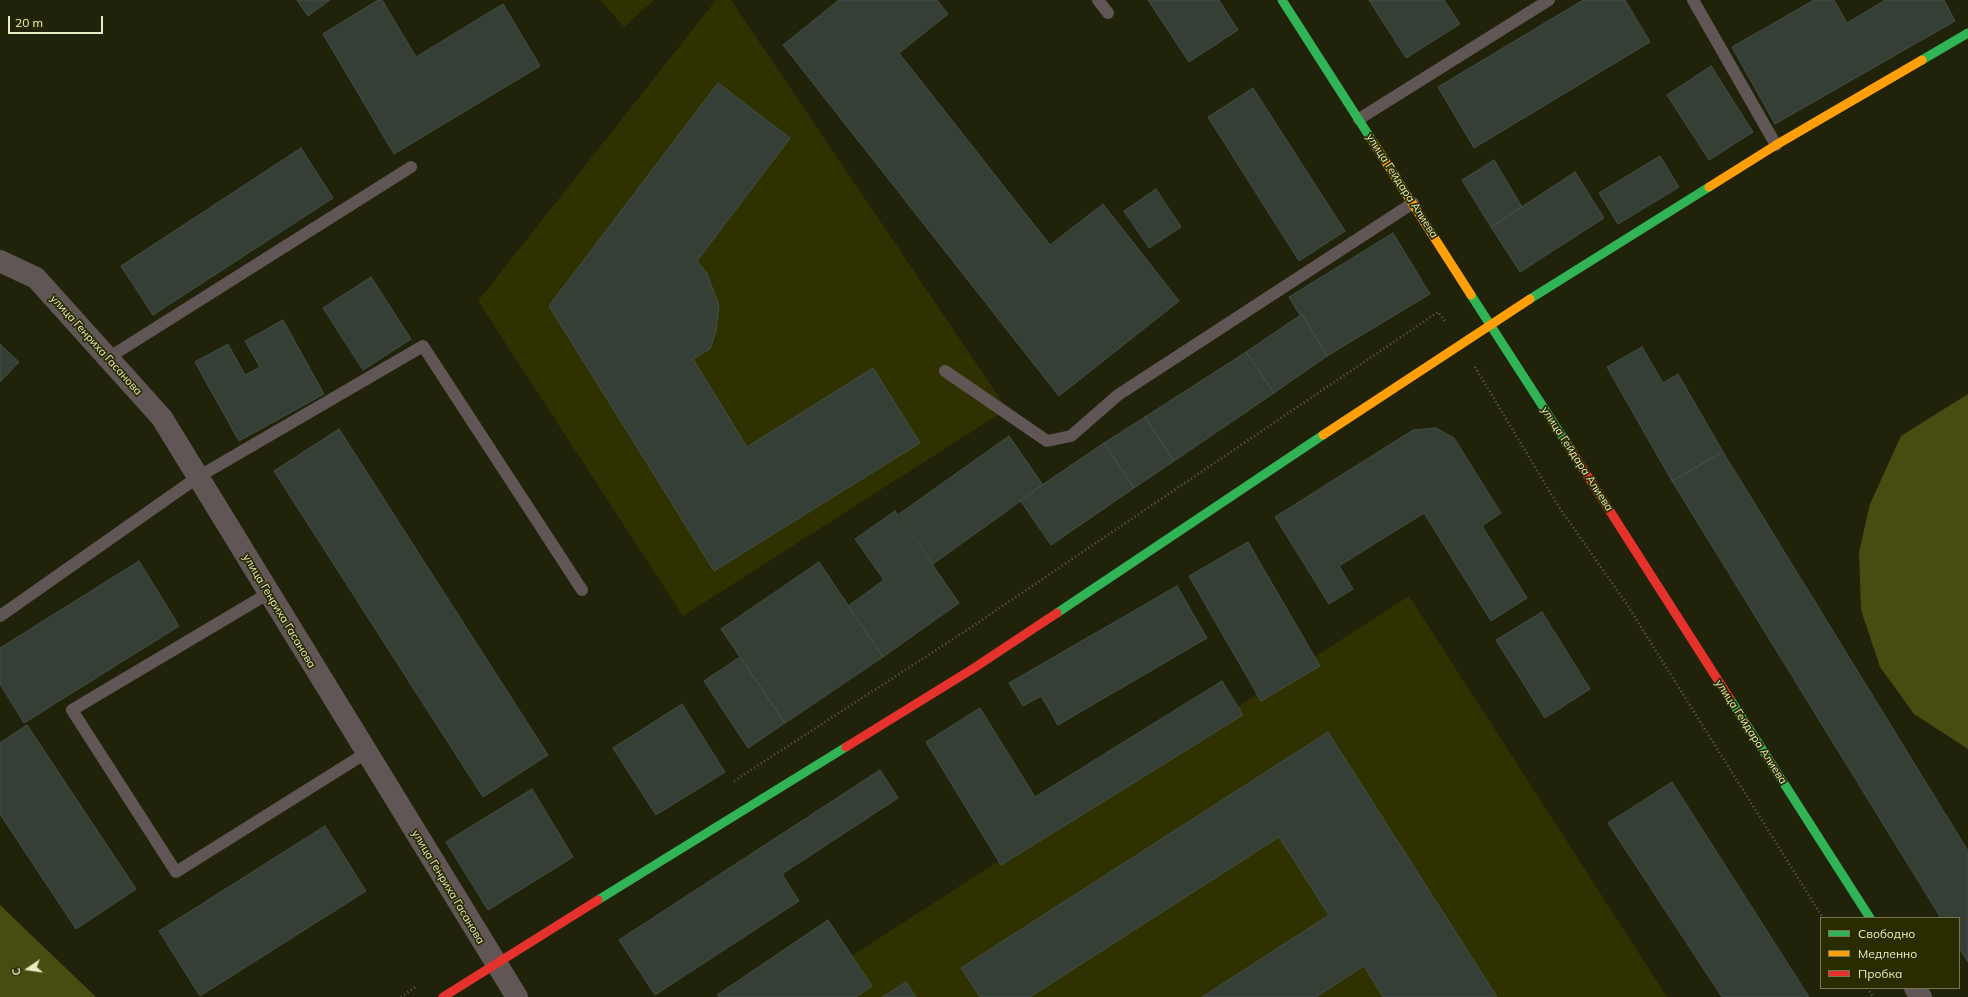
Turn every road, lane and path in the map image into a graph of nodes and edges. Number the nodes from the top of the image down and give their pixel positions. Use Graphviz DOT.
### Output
graph roads {
  1 [pos="1098,0"];
  2 [pos="1282,0"];
  3 [pos="1549,0"];
  4 [pos="1693,0"];
  5 [pos="1108,13"];
  6 [pos="1968,33"];
  7 [pos="1359,119"];
  8 [pos="1776,145"];
  9 [pos="411,167"];
  10 [pos="1413,203"];
  11 [pos="0,261"];
  12 [pos="1491,323"];
  13 [pos="1461,343"];
  14 [pos="108,358"];
  15 [pos="945,370"];
  16 [pos="198,477"];
  17 [pos="582,590"];
  18 [pos="269,593"];
  19 [pos="0,616"];
  20 [pos="366,754"];
  21 [pos="729,784"];
  22 [pos="1822,917"];
  23 [pos="1869,917"];
  24 [pos="494,964"];
  25 [pos="420,985"];
  26 [pos="401,997"];
  27 [pos="443,997"];
  28 [pos="516,997"];
  1 -- 5 [label="lane"];
  2 -- 7 [label="street, улица Гейдара Алиева"];
  3 -- 7 [label="lane"];
  4 -- 8 [label="lane"];
  6 -- 8 [label="street"];
  7 -- 10 [label="street, улица Гейдара Алиева"];
  8 -- 12 [label="street"];
  9 -- 14 [label="lane"];
  10 -- 12 [label="street, улица Гейдара Алиева"];
  10 -- 15 [label="lane"];
  11 -- 14 [label="street, улица Генриха Гасанова"];
  12 -- 13 [label="street"];
  12 -- 23 [label="street, улица Гейдара Алиева"];
  13 -- 21 [label="path"];
  13 -- 22 [label="path"];
  13 -- 24 [label="street"];
  14 -- 16 [label="street, улица Генриха Гасанова"];
  16 -- 17 [label="lane"];
  16 -- 18 [label="street, улица Генриха Гасанова"];
  16 -- 19 [label="lane"];
  18 -- 20 [label="street, улица Генриха Гасанова"];
  18 -- 20 [label="lane"];
  20 -- 24 [label="street, улица Генриха Гасанова"];
  24 -- 27 [label="street"];
  24 -- 28 [label="street, улица Генриха Гасанова"];
  25 -- 26 [label="path"];
}
